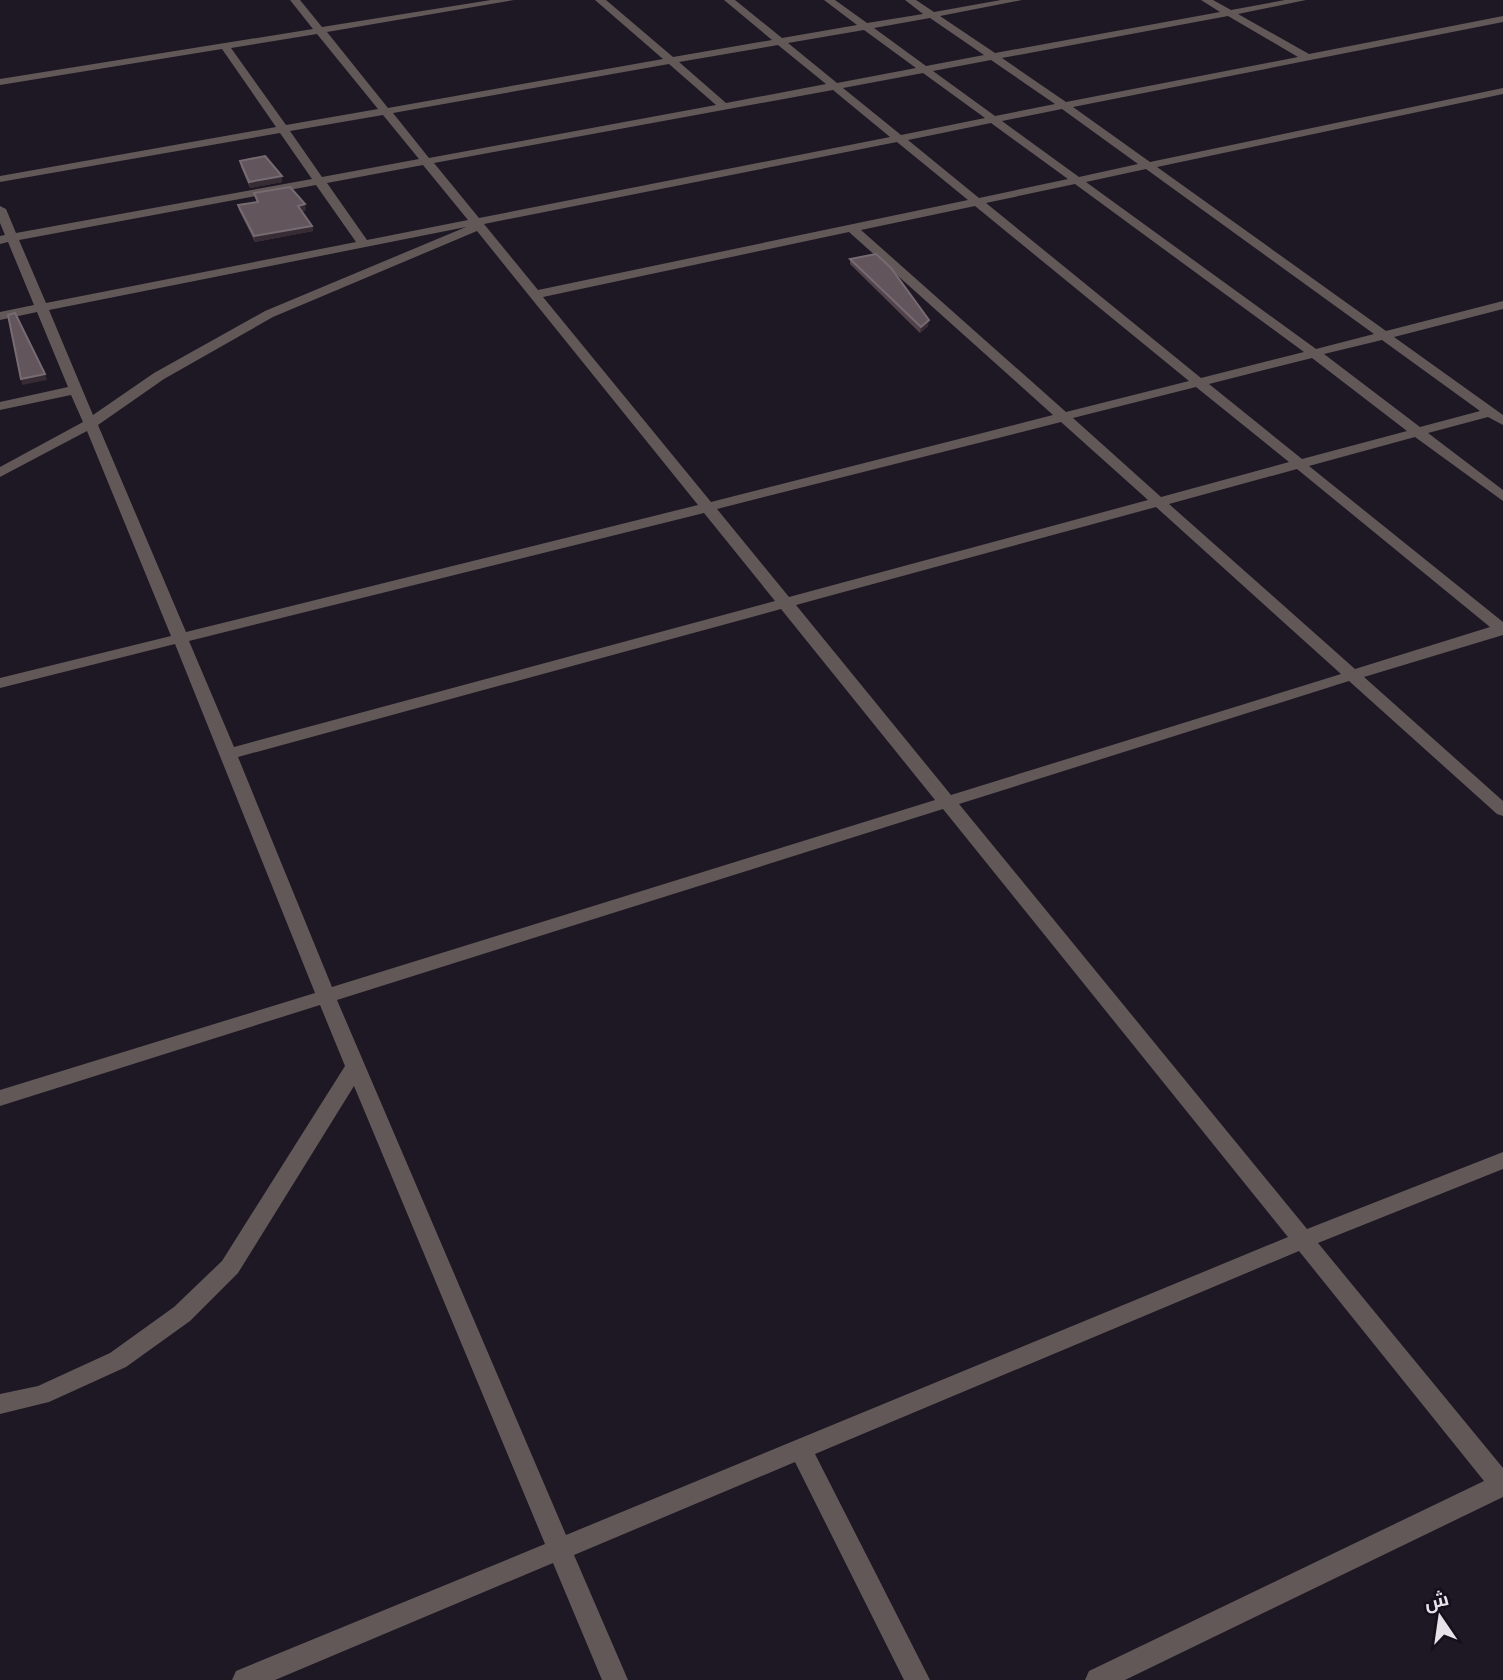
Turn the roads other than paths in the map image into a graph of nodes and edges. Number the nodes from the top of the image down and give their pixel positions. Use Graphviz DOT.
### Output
graph roads {
  1 [pos="295,0"];
  2 [pos="509,0"];
  3 [pos="600,0"];
  4 [pos="729,0"];
  5 [pos="828,0"];
  6 [pos="910,0"];
  7 [pos="1017,0"];
  8 [pos="1206,0"];
  9 [pos="1301,0"];
  10 [pos="1229,13"];
  11 [pos="933,15"];
  12 [pos="1503,19"];
  13 [pos="866,27"];
  14 [pos="320,31"];
  15 [pos="781,42"];
  16 [pos="225,46"];
  17 [pos="1306,57"];
  18 [pos="990,58"];
  19 [pos="670,61"];
  20 [pos="927,69"];
  21 [pos="0,82"];
  22 [pos="836,86"];
  23 [pos="1503,92"];
  24 [pos="1063,105"];
  25 [pos="725,107"];
  26 [pos="385,111"];
  27 [pos="995,118"];
  28 [pos="284,129"];
  29 [pos="899,137"];
  30 [pos="425,162"];
  31 [pos="1148,166"];
  32 [pos="0,179"];
  33 [pos="321,181"];
  34 [pos="1080,181"];
  35 [pos="980,201"];
  36 [pos="0,209"];
  37 [pos="475,224"];
  38 [pos="852,228"];
  39 [pos="6,239"];
  40 [pos="362,242"];
  41 [pos="533,295"];
  42 [pos="1503,304"];
  43 [pos="40,308"];
  44 [pos="0,316"];
  45 [pos="1382,335"];
  46 [pos="1314,353"];
  47 [pos="1202,382"];
  48 [pos="75,390"];
  49 [pos="0,406"];
  50 [pos="1497,416"];
  51 [pos="1060,417"];
  52 [pos="89,424"];
  53 [pos="1417,432"];
  54 [pos="1302,464"];
  55 [pos="0,473"];
  56 [pos="1503,496"];
  57 [pos="1159,503"];
  58 [pos="709,508"];
  59 [pos="786,603"];
  60 [pos="1503,629"];
  61 [pos="180,639"];
  62 [pos="1353,675"];
  63 [pos="0,683"];
  64 [pos="229,754"];
  65 [pos="947,804"];
  66 [pos="1503,810"];
  67 [pos="326,997"];
  68 [pos="355,1068"];
  69 [pos="0,1098"];
  70 [pos="1503,1160"];
  71 [pos="1303,1240"];
  72 [pos="0,1404"];
  73 [pos="800,1448"];
  74 [pos="1502,1484"];
  75 [pos="559,1548"];
  76 [pos="245,1680"];
  77 [pos="615,1680"];
  78 [pos="917,1680"];
  79 [pos="1098,1680"];
  1 -- 14 [label="street"];
  2 -- 14 [label="street"];
  3 -- 19 [label="street"];
  4 -- 15 [label="street"];
  5 -- 13 [label="street"];
  6 -- 11 [label="street"];
  7 -- 11 [label="street"];
  8 -- 10 [label="street"];
  9 -- 10 [label="street"];
  10 -- 17 [label="street"];
  10 -- 18 [label="street"];
  11 -- 13 [label="street"];
  11 -- 18 [label="street"];
  12 -- 17 [label="street"];
  13 -- 15 [label="street"];
  13 -- 20 [label="street"];
  14 -- 16 [label="street"];
  14 -- 26 [label="street"];
  15 -- 19 [label="street"];
  15 -- 22 [label="street"];
  16 -- 21 [label="street"];
  16 -- 28 [label="street"];
  17 -- 24 [label="street"];
  18 -- 20 [label="street"];
  18 -- 24 [label="street"];
  19 -- 25 [label="street"];
  19 -- 26 [label="street"];
  20 -- 22 [label="street"];
  20 -- 27 [label="street"];
  22 -- 25 [label="street"];
  22 -- 29 [label="street"];
  23 -- 31 [label="street"];
  24 -- 27 [label="street"];
  24 -- 31 [label="street"];
  25 -- 30 [label="street"];
  26 -- 28 [label="street"];
  26 -- 30 [label="street"];
  27 -- 29 [label="street"];
  27 -- 34 [label="street"];
  28 -- 32 [label="street"];
  28 -- 33 [label="street"];
  29 -- 35 [label="street"];
  29 -- 37 [label="street"];
  30 -- 33 [label="street"];
  30 -- 37 [label="street"];
  31 -- 34 [label="street"];
  31 -- 45 [label="street"];
  33 -- 39 [label="street"];
  33 -- 40 [label="street"];
  34 -- 35 [label="street"];
  34 -- 46 [label="street"];
  35 -- 38 [label="street"];
  35 -- 47 [label="street"];
  36 -- 39 [label="street"];
  37 -- 40 [label="street"];
  37 -- 41 [label="street"];
  37 -- 52 [label="street"];
  38 -- 41 [label="street"];
  38 -- 51 [label="street"];
  39 -- 43 [label="street"];
  40 -- 43 [label="street"];
  41 -- 58 [label="street"];
  42 -- 45 [label="street"];
  43 -- 44 [label="street"];
  43 -- 48 [label="street"];
  45 -- 46 [label="street"];
  45 -- 50 [label="street"];
  46 -- 47 [label="street"];
  46 -- 53 [label="street"];
  47 -- 51 [label="street"];
  47 -- 54 [label="street"];
  48 -- 49 [label="street"];
  48 -- 52 [label="street"];
  50 -- 53 [label="street"];
  51 -- 57 [label="street"];
  51 -- 58 [label="street"];
  52 -- 55 [label="street"];
  52 -- 61 [label="street"];
  53 -- 54 [label="street"];
  53 -- 56 [label="street"];
  54 -- 57 [label="street"];
  54 -- 60 [label="street"];
  57 -- 59 [label="street"];
  57 -- 62 [label="street"];
  58 -- 59 [label="street"];
  58 -- 61 [label="street"];
  59 -- 64 [label="street"];
  59 -- 65 [label="street"];
  60 -- 62 [label="street"];
  61 -- 63 [label="street"];
  61 -- 64 [label="street"];
  62 -- 65 [label="street"];
  62 -- 66 [label="street"];
  64 -- 67 [label="street"];
  65 -- 67 [label="street"];
  65 -- 71 [label="street"];
  67 -- 68 [label="street"];
  67 -- 69 [label="street"];
  68 -- 72 [label="street"];
  68 -- 75 [label="street"];
  70 -- 71 [label="street"];
  71 -- 73 [label="street"];
  71 -- 74 [label="street"];
  73 -- 75 [label="street"];
  73 -- 78 [label="street"];
  74 -- 79 [label="street"];
  75 -- 76 [label="street"];
  75 -- 77 [label="street"];
}
